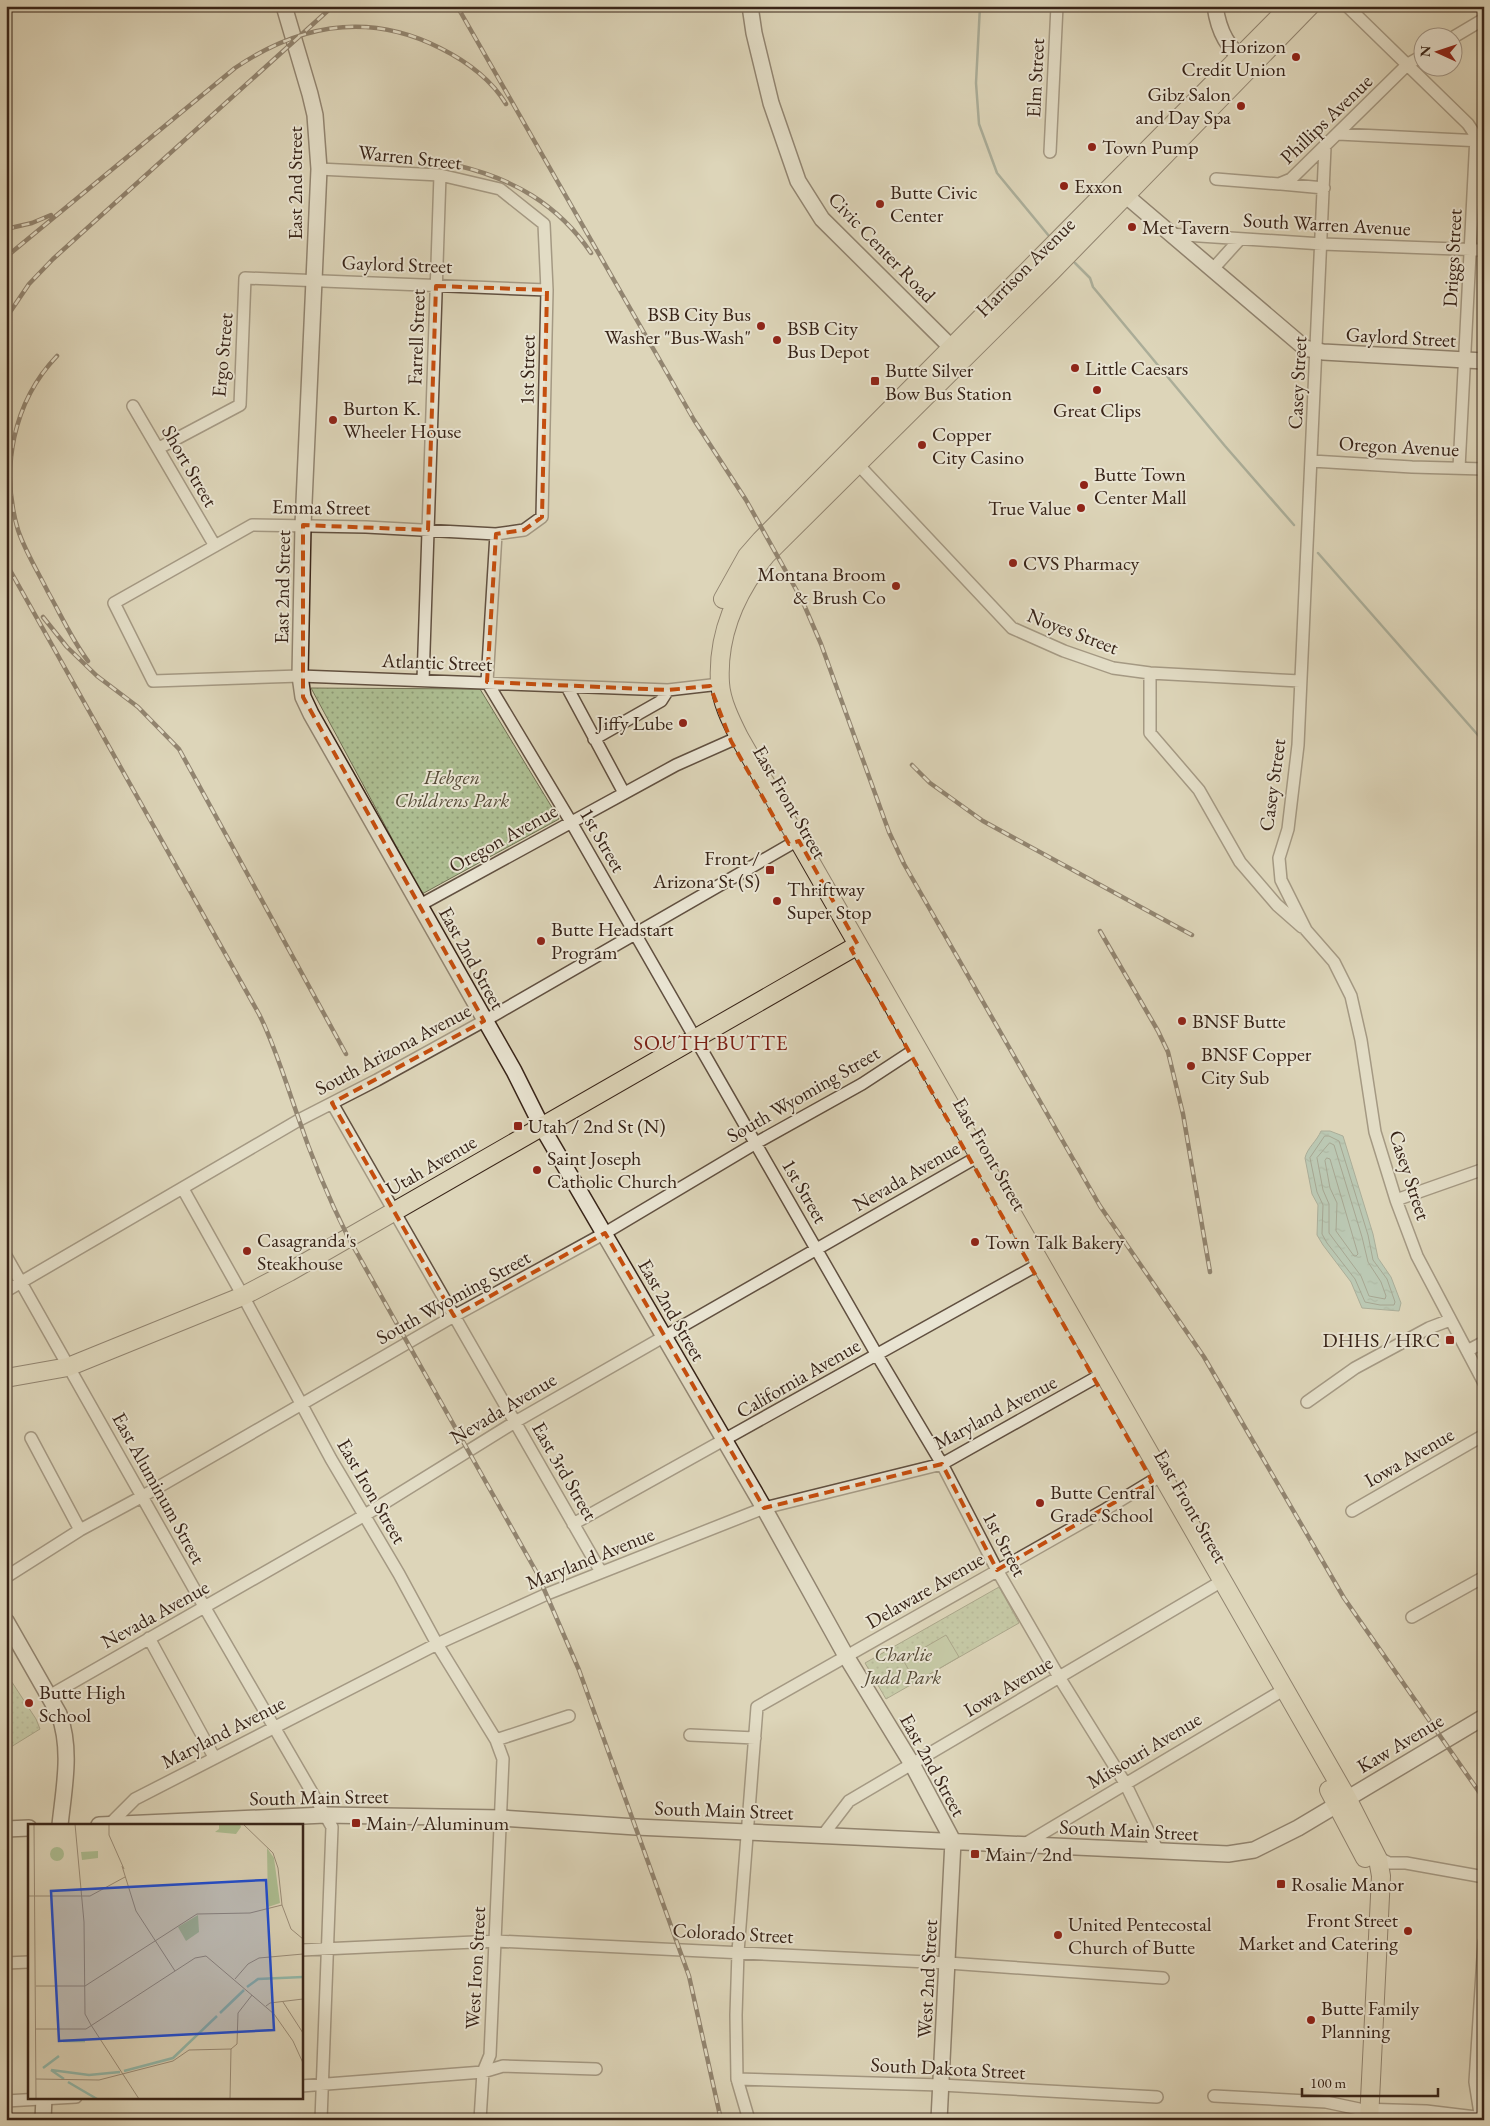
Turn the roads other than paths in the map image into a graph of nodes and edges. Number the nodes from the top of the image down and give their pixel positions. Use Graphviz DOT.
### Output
graph roads {
  1 [pos="284,6"];
  2 [pos="750,6"];
  3 [pos="1057,6"];
  4 [pos="1215,6"];
  5 [pos="1290,6"];
  6 [pos="1310,6"];
  7 [pos="1347,6"];
  8 [pos="1484,19"];
  9 [pos="1471,27"];
  10 [pos="1484,28"];
  11 [pos="1462,32"];
  12 [pos="1244,62"];
  13 [pos="1412,62"];
  14 [pos="1408,64"];
  15 [pos="1338,134"];
  16 [pos="1480,140"];
  17 [pos="1325,147"];
  18 [pos="1050,152"];
  19 [pos="319,169"];
  20 [pos="440,175"];
  21 [pos="1216,180"];
  22 [pos="1280,184"];
  23 [pos="1324,188"];
  24 [pos="1120,190"];
  25 [pos="544,224"];
  26 [pos="1169,234"];
  27 [pos="1240,239"];
  28 [pos="1322,244"];
  29 [pos="1471,249"];
  30 [pos="1484,250"];
  31 [pos="1212,270"];
  32 [pos="245,278"];
  33 [pos="314,281"];
  34 [pos="436,286"];
  35 [pos="547,290"];
  36 [pos="1317,352"];
  37 [pos="958,353"];
  38 [pos="1465,360"];
  39 [pos="1484,361"];
  40 [pos="133,406"];
  41 [pos="159,448"];
  42 [pos="853,459"];
  43 [pos="1312,460"];
  44 [pos="1458,468"];
  45 [pos="1484,470"];
  46 [pos="808,491"];
  47 [pos="542,518"];
  48 [pos="303,525"];
  49 [pos="428,530"];
  50 [pos="496,534"];
  51 [pos="779,542"];
  52 [pos="214,546"];
  53 [pos="764,547"];
  54 [pos="1150,673"];
  55 [pos="300,676"];
  56 [pos="423,680"];
  57 [pos="153,681"];
  58 [pos="1300,681"];
  59 [pos="487,682"];
  60 [pos="715,685"];
  61 [pos="567,686"];
  62 [pos="668,690"];
  63 [pos="594,738"];
  64 [pos="735,739"];
  65 [pos="624,793"];
  66 [pos="571,822"];
  67 [pos="794,842"];
  68 [pos="420,905"];
  69 [pos="1306,930"];
  70 [pos="636,934"];
  71 [pos="854,947"];
  72 [pos="484,1021"];
  73 [pos="695,1038"];
  74 [pos="913,1050"];
  75 [pos="332,1103"];
  76 [pos="542,1127"];
  77 [pos="756,1143"];
  78 [pos="974,1159"];
  79 [pos="1484,1169"];
  80 [pos="183,1189"];
  81 [pos="1396,1200"];
  82 [pos="393,1212"];
  83 [pos="605,1233"];
  84 [pos="816,1249"];
  85 [pos="6,1256"];
  86 [pos="1037,1266"];
  87 [pos="22,1282"];
  88 [pos="6,1291"];
  89 [pos="243,1296"];
  90 [pos="454,1316"];
  91 [pos="1450,1320"];
  92 [pos="664,1337"];
  93 [pos="1484,1342"];
  94 [pos="1467,1351"];
  95 [pos="877,1355"];
  96 [pos="68,1367"];
  97 [pos="1099,1376"];
  98 [pos="6,1378"];
  99 [pos="1484,1382"];
  100 [pos="1306,1402"];
  101 [pos="301,1405"];
  102 [pos="515,1422"];
  103 [pos="1484,1435"];
  104 [pos="31,1438"];
  105 [pos="724,1442"];
  106 [pos="942,1464"];
  107 [pos="1157,1478"];
  108 [pos="143,1496"];
  109 [pos="764,1508"];
  110 [pos="1352,1511"];
  111 [pos="365,1515"];
  112 [pos="573,1524"];
  113 [pos="80,1530"];
  114 [pos="997,1570"];
  115 [pos="601,1572"];
  116 [pos="6,1577"];
  117 [pos="1484,1577"];
  118 [pos="1218,1584"];
  119 [pos="205,1608"];
  120 [pos="1412,1617"];
  121 [pos="6,1621"];
  122 [pos="149,1638"];
  123 [pos="437,1644"];
  124 [pos="846,1656"];
  125 [pos="1059,1677"];
  126 [pos="1280,1692"];
  127 [pos="49,1696"];
  128 [pos="569,1716"];
  129 [pos="1484,1717"];
  130 [pos="274,1728"];
  131 [pos="690,1735"];
  132 [pos="755,1738"];
  133 [pos="496,1740"];
  134 [pos="214,1757"];
  135 [pos="912,1764"];
  136 [pos="1125,1783"];
  137 [pos="1342,1801"];
  138 [pos="325,1815"];
  139 [pos="502,1818"];
  140 [pos="60,1824"];
  141 [pos="110,1824"];
  142 [pos="28,1828"];
  143 [pos="6,1829"];
  144 [pos="748,1831"];
  145 [pos="824,1835"];
  146 [pos="953,1841"];
  147 [pos="1022,1844"];
  148 [pos="1158,1851"];
  149 [pos="1371,1859"];
  150 [pos="1484,1877"];
  151 [pos="496,1941"];
  152 [pos="1484,1942"];
  153 [pos="327,1949"];
  154 [pos="302,1950"];
  155 [pos="738,1952"];
  156 [pos="28,1962"];
  157 [pos="948,1963"];
  158 [pos="6,1964"];
  159 [pos="1164,1978"];
  160 [pos="596,2069"];
  161 [pos="483,2072"];
  162 [pos="737,2079"];
  163 [pos="322,2084"];
  164 [pos="941,2085"];
  165 [pos="302,2086"];
  166 [pos="1214,2096"];
  167 [pos="1157,2097"];
  168 [pos="44,2098"];
  169 [pos="6,2101"];
  170 [pos="1364,2114"];
  171 [pos="1482,2118"];
  172 [pos="43,2120"];
  173 [pos="321,2120"];
  174 [pos="480,2120"];
  175 [pos="749,2120"];
  176 [pos="939,2120"];
  1 -- 19 [label="street, East 2nd Street"];
  2 -- 37 [label="street, Civic Center Road"];
  3 -- 18 [label="street, Elm Street"];
  4 -- 12 [label="street"];
  5 -- 12 [label="main road, Harrison Avenue"];
  6 -- 12 [label="main road, Harrison Avenue"];
  7 -- 14 [label="street"];
  8 -- 9 [label="street"];
  9 -- 10 [label="street"];
  9 -- 11 [label="street"];
  12 -- 24 [label="main road, Harrison Avenue"];
  13 -- 14 [label="street, Phillips Avenue"];
  14 -- 15 [label="street, Phillips Avenue"];
  14 -- 16 [label="street"];
  15 -- 16 [label="street"];
  15 -- 17 [label="street, Phillips Avenue"];
  16 -- 29 [label="street, Driggs Street"];
  17 -- 22 [label="street, Phillips Avenue"];
  17 -- 23 [label="street, Casey Street"];
  19 -- 20 [label="street, Warren Street"];
  19 -- 33 [label="street, East 2nd Street"];
  20 -- 25 [label="street, Warren Street"];
  20 -- 34 [label="street, Farrell Street"];
  21 -- 22 [label="street, Phillips Avenue"];
  22 -- 23 [label="street"];
  23 -- 28 [label="street, Casey Street"];
  24 -- 26 [label="street"];
  24 -- 37 [label="main road, Harrison Avenue"];
  25 -- 35 [label="street, 1st Street"];
  26 -- 27 [label="street, South Warren Avenue"];
  26 -- 31 [label="street"];
  27 -- 28 [label="street, South Warren Avenue"];
  27 -- 31 [label="street"];
  28 -- 29 [label="street, South Warren Avenue"];
  28 -- 36 [label="street, Casey Street"];
  29 -- 30 [label="street, South Warren Avenue"];
  29 -- 38 [label="street, Driggs Street"];
  31 -- 36 [label="street"];
  32 -- 33 [label="street, Gaylord Street"];
  32 -- 41 [label="street, Ergo Street"];
  33 -- 34 [label="street, Gaylord Street"];
  33 -- 48 [label="street, East 2nd Street"];
  34 -- 35 [label="street, Gaylord Street"];
  34 -- 49 [label="street, Farrell Street"];
  35 -- 47 [label="street, 1st Street"];
  36 -- 38 [label="street, Gaylord Street"];
  36 -- 43 [label="street, Casey Street"];
  37 -- 42 [label="main road, Harrison Avenue"];
  38 -- 39 [label="street, Gaylord Street"];
  38 -- 44 [label="street, Driggs Street"];
  40 -- 41 [label="street, Short Street"];
  41 -- 52 [label="street, Short Street"];
  42 -- 46 [label="main road, Harrison Avenue"];
  42 -- 51 [label="main road, Harrison Avenue"];
  42 -- 54 [label="street, Noyes Street"];
  43 -- 44 [label="street, Oregon Avenue"];
  43 -- 58 [label="street, Casey Street"];
  44 -- 45 [label="street, Oregon Avenue"];
  46 -- 51 [label="main road"];
  46 -- 53 [label="main road, Harrison Avenue"];
  47 -- 50 [label="street, Emma Street"];
  48 -- 49 [label="street, Emma Street"];
  48 -- 52 [label="street, Emma Street"];
  48 -- 55 [label="street, East 2nd Street"];
  49 -- 50 [label="street, Emma Street"];
  49 -- 56 [label="street, Farrell Street"];
  50 -- 59 [label="street"];
  51 -- 53 [label="main road, Harrison Avenue"];
  52 -- 57 [label="street, Emma Street"];
  53 -- 60 [label="main road, East Front Street"];
  54 -- 58 [label="street, Noyes Street"];
  54 -- 69 [label="street"];
  55 -- 56 [label="street, Atlantic Street"];
  55 -- 57 [label="street, Atlantic Street"];
  55 -- 68 [label="street, East 2nd Street"];
  56 -- 59 [label="street, Atlantic Street"];
  58 -- 69 [label="street, Casey Street"];
  59 -- 61 [label="street, Atlantic Street"];
  59 -- 66 [label="street, 1st Street"];
  60 -- 62 [label="street, Atlantic Street"];
  60 -- 64 [label="main road, East Front Street"];
  61 -- 62 [label="street, Atlantic Street"];
  61 -- 63 [label="street"];
  62 -- 63 [label="street"];
  63 -- 65 [label="street"];
  64 -- 65 [label="street, Oregon Avenue"];
  64 -- 67 [label="main road, East Front Street"];
  65 -- 66 [label="street, Oregon Avenue"];
  66 -- 68 [label="street, Oregon Avenue"];
  66 -- 70 [label="street, 1st Street"];
  67 -- 70 [label="street, South Arizona Avenue"];
  67 -- 71 [label="main road, East Front Street"];
  68 -- 72 [label="street, East 2nd Street"];
  69 -- 81 [label="street, Casey Street"];
  70 -- 72 [label="street, South Arizona Avenue"];
  70 -- 73 [label="street, 1st Street"];
  71 -- 73 [label="main road, Utah Avenue"];
  71 -- 74 [label="main road, East Front Street"];
  72 -- 75 [label="street, South Arizona Avenue"];
  72 -- 76 [label="street, East 2nd Street"];
  73 -- 76 [label="main road, Utah Avenue"];
  73 -- 77 [label="street, 1st Street"];
  74 -- 77 [label="street, South Wyoming Street"];
  74 -- 78 [label="main road, East Front Street"];
  75 -- 80 [label="street, South Arizona Avenue"];
  75 -- 82 [label="street, East 3rd Street"];
  76 -- 82 [label="main road, Utah Avenue"];
  76 -- 83 [label="street, East 2nd Street"];
  77 -- 83 [label="street, South Wyoming Street"];
  77 -- 84 [label="street, 1st Street"];
  78 -- 84 [label="street, Nevada Avenue"];
  78 -- 86 [label="main road, East Front Street"];
  79 -- 81 [label="street"];
  80 -- 87 [label="street, South Arizona Avenue"];
  80 -- 89 [label="street, East Iron Street"];
  81 -- 91 [label="street, Casey Street"];
  82 -- 89 [label="main road, Utah Avenue"];
  82 -- 90 [label="street, East 3rd Street"];
  83 -- 90 [label="street, South Wyoming Street"];
  83 -- 92 [label="street, East 2nd Street"];
  84 -- 92 [label="street, Nevada Avenue"];
  84 -- 95 [label="street, 1st Street"];
  85 -- 87 [label="street, East Aluminum Street"];
  86 -- 95 [label="street, California Avenue"];
  86 -- 97 [label="main road, East Front Street"];
  87 -- 88 [label="street, South Arizona Avenue"];
  87 -- 96 [label="street, East Aluminum Street"];
  89 -- 96 [label="main road, Utah Avenue"];
  89 -- 101 [label="street, East Iron Street"];
  90 -- 101 [label="street, South Wyoming Street"];
  90 -- 102 [label="street, East 3rd Street"];
  91 -- 94 [label="street, Casey Street"];
  91 -- 100 [label="street"];
  92 -- 102 [label="street, Nevada Avenue"];
  92 -- 105 [label="street, East 2nd Street"];
  93 -- 94 [label="street"];
  94 -- 99 [label="street, Casey Street"];
  95 -- 105 [label="street, California Avenue"];
  95 -- 106 [label="street, 1st Street"];
  96 -- 98 [label="main road, Utah Avenue"];
  96 -- 108 [label="street, East Aluminum Street"];
  97 -- 106 [label="street, Maryland Avenue"];
  97 -- 107 [label="main road, East Front Street"];
  101 -- 108 [label="street, South Wyoming Street"];
  101 -- 111 [label="street, East Iron Street"];
  102 -- 111 [label="street, Nevada Avenue"];
  102 -- 112 [label="street, East 3rd Street"];
  103 -- 110 [label="street, Iowa Avenue"];
  104 -- 113 [label="street"];
  105 -- 109 [label="street, East 2nd Street"];
  105 -- 112 [label="street, California Avenue"];
  106 -- 109 [label="street, Maryland Avenue"];
  106 -- 114 [label="street, 1st Street"];
  107 -- 114 [label="street, Delaware Avenue"];
  107 -- 118 [label="main road, East Front Street"];
  108 -- 113 [label="street, South Wyoming Street"];
  108 -- 119 [label="street, East Aluminum Street"];
  109 -- 115 [label="street, Maryland Avenue"];
  109 -- 124 [label="street, East 2nd Street"];
  111 -- 119 [label="street, Nevada Avenue"];
  111 -- 123 [label="street, East Iron Street"];
  112 -- 115 [label="street, East 3rd Street"];
  113 -- 116 [label="street, South Wyoming Street"];
  114 -- 124 [label="street, Delaware Avenue"];
  114 -- 125 [label="street, 1st Street"];
  115 -- 123 [label="street, Maryland Avenue"];
  117 -- 120 [label="street"];
  118 -- 125 [label="street, Iowa Avenue"];
  118 -- 126 [label="main road, East Front Street"];
  119 -- 122 [label="street, Nevada Avenue"];
  119 -- 130 [label="street, East Aluminum Street"];
  121 -- 127 [label="street"];
  122 -- 127 [label="street, Nevada Avenue"];
  122 -- 134 [label="street"];
  123 -- 130 [label="street, Maryland Avenue"];
  123 -- 133 [label="street, East Iron Street"];
  124 -- 132 [label="street, Delaware Avenue"];
  124 -- 135 [label="street, East 2nd Street"];
  125 -- 135 [label="street, Iowa Avenue"];
  125 -- 136 [label="street, 1st Street"];
  126 -- 136 [label="street, Missouri Avenue"];
  126 -- 137 [label="main road, East Front Street"];
  127 -- 140 [label="street"];
  128 -- 133 [label="street"];
  129 -- 137 [label="street, Kaw Avenue"];
  130 -- 134 [label="street, Maryland Avenue"];
  130 -- 138 [label="street, East Aluminum Street"];
  131 -- 132 [label="street"];
  132 -- 144 [label="street"];
  133 -- 139 [label="street, East Iron Street"];
  134 -- 141 [label="street, Maryland Avenue"];
  135 -- 145 [label="street, Iowa Avenue"];
  135 -- 146 [label="street, East 2nd Street"];
  136 -- 147 [label="street, Missouri Avenue"];
  136 -- 148 [label="street, 1st Street"];
  137 -- 148 [label="street, South Main Street"];
  137 -- 149 [label="main road, East Front Street"];
  138 -- 139 [label="street, South Main Street"];
  138 -- 141 [label="street, South Main Street"];
  138 -- 153 [label="street, East Aluminum Street"];
  139 -- 144 [label="street, South Main Street"];
  139 -- 151 [label="street, West Iron Street"];
  142 -- 143 [label="street"];
  144 -- 145 [label="street, South Main Street"];
  144 -- 155 [label="street"];
  145 -- 146 [label="street, South Main Street"];
  146 -- 147 [label="street, South Main Street"];
  146 -- 157 [label="street, West 2nd Street"];
  147 -- 148 [label="street, South Main Street"];
  149 -- 150 [label="street"];
  149 -- 170 [label="main road"];
  151 -- 153 [label="street, Colorado Street"];
  151 -- 155 [label="street, Colorado Street"];
  151 -- 161 [label="street, West Iron Street"];
  152 -- 171 [label="street"];
  153 -- 154 [label="street, Colorado Street"];
  153 -- 163 [label="street, East Aluminum Street"];
  155 -- 157 [label="street, Colorado Street"];
  155 -- 162 [label="street"];
  156 -- 158 [label="street"];
  157 -- 159 [label="street, Colorado Street"];
  157 -- 164 [label="street, West 2nd Street"];
  160 -- 161 [label="street"];
  161 -- 163 [label="street"];
  161 -- 174 [label="street, West Iron Street"];
  162 -- 164 [label="street, South Dakota Street"];
  162 -- 175 [label="street"];
  163 -- 165 [label="street"];
  163 -- 173 [label="street, East Aluminum Street"];
  164 -- 167 [label="street, South Dakota Street"];
  164 -- 176 [label="street, West 2nd Street"];
  166 -- 170 [label="street"];
  168 -- 169 [label="street"];
  168 -- 172 [label="street"];
  170 -- 171 [label="street"];
}
